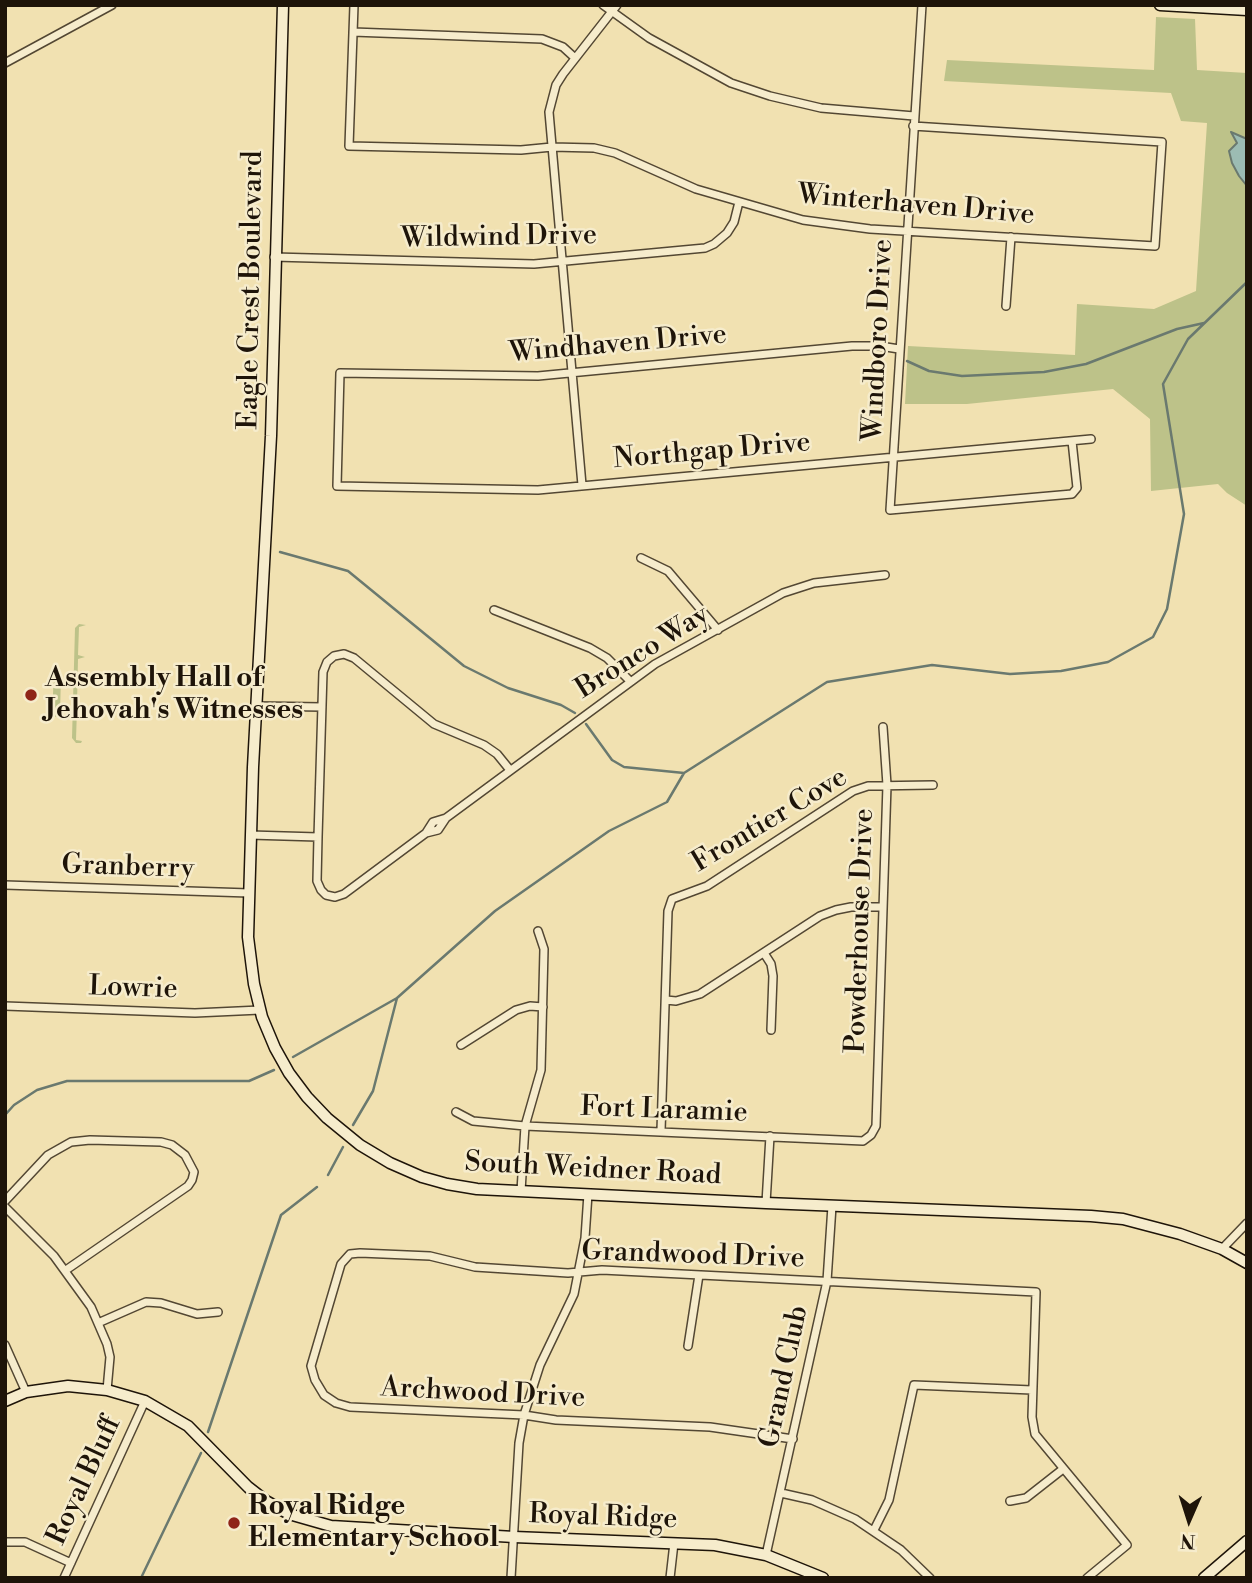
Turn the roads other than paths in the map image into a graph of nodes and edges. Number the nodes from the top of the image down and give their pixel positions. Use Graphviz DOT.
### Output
graph roads {
  1 [pos="112,5"];
  2 [pos="283,5"];
  3 [pos="354,5"];
  4 [pos="604,5"];
  5 [pos="617,5"];
  6 [pos="922,5"];
  7 [pos="1160,5"];
  8 [pos="1177,6"];
  9 [pos="1247,10"];
  10 [pos="611,12"];
  11 [pos="353,32"];
  12 [pos="575,58"];
  13 [pos="5,63"];
  14 [pos="914,116"];
  15 [pos="914,126"];
  16 [pos="552,147"];
  17 [pos="739,202"];
  18 [pos="907,231"];
  19 [pos="1011,237"];
  20 [pos="274,257"];
  21 [pos="563,261"];
  22 [pos="1006,306"];
  23 [pos="899,349"];
  24 [pos="573,373"];
  25 [pos="1091,439"];
  26 [pos="1072,441"];
  27 [pos="893,458"];
  28 [pos="582,485"];
  29 [pos="337,486"];
  30 [pos="641,558"];
  31 [pos="886,575"];
  32 [pos="265,576"];
  33 [pos="494,610"];
  34 [pos="718,630"];
  35 [pos="630,681"];
  36 [pos="257,706"];
  37 [pos="322,707"];
  38 [pos="883,727"];
  39 [pos="510,770"];
  40 [pos="887,785"];
  41 [pos="933,785"];
  42 [pos="250,835"];
  43 [pos="318,837"];
  44 [pos="5,885"];
  45 [pos="249,893"];
  46 [pos="882,907"];
  47 [pos="538,931"];
  48 [pos="764,953"];
  49 [pos="666,1000"];
  50 [pos="5,1006"];
  51 [pos="544,1007"];
  52 [pos="260,1010"];
  53 [pos="771,1030"];
  54 [pos="461,1045"];
  55 [pos="456,1112"];
  56 [pos="525,1126"];
  57 [pos="661,1131"];
  58 [pos="871,1135"];
  59 [pos="769,1136"];
  60 [pos="521,1191"];
  61 [pos="589,1194"];
  62 [pos="5,1201"];
  63 [pos="766,1203"];
  64 [pos="832,1206"];
  65 [pos="5,1207"];
  66 [pos="1247,1223"];
  67 [pos="1222,1249"];
  68 [pos="350,1254"];
  69 [pos="1247,1263"];
  70 [pos="65,1270"];
  71 [pos="580,1272"];
  72 [pos="699,1275"];
  73 [pos="827,1280"];
  74 [pos="218,1312"];
  75 [pos="98,1323"];
  76 [pos="5,1345"];
  77 [pos="688,1346"];
  78 [pos="107,1390"];
  79 [pos="1032,1390"];
  80 [pos="26,1392"];
  81 [pos="5,1401"];
  82 [pos="145,1401"];
  83 [pos="524,1415"];
  84 [pos="793,1439"];
  85 [pos="1063,1469"];
  86 [pos="781,1493"];
  87 [pos="1010,1501"];
  88 [pos="874,1530"];
  89 [pos="514,1537"];
  90 [pos="1247,1541"];
  91 [pos="5,1542"];
  92 [pos="674,1543"];
  93 [pos="766,1555"];
  94 [pos="71,1563"];
  95 [pos="64,1578"];
  96 [pos="511,1578"];
  97 [pos="670,1578"];
  98 [pos="821,1578"];
  99 [pos="930,1578"];
  100 [pos="1087,1578"];
  101 [pos="1204,1578"];
  1 -- 13 [label="street"];
  2 -- 20 [label="main road, Eagle Crest Boulevard"];
  3 -- 11 [label="street"];
  4 -- 10 [label="street"];
  5 -- 10 [label="street"];
  6 -- 14 [label="street, Windboro Drive"];
  7 -- 8 [label="main road"];
  8 -- 9 [label="main road"];
  10 -- 12 [label="street"];
  10 -- 14 [label="street"];
  11 -- 12 [label="street"];
  11 -- 16 [label="street, Winterhaven Drive"];
  12 -- 16 [label="street"];
  14 -- 15 [label="street, Windboro Drive"];
  15 -- 18 [label="street, Windboro Drive"];
  15 -- 19 [label="street, Winterhaven Drive"];
  16 -- 17 [label="street, Winterhaven Drive"];
  16 -- 21 [label="street"];
  17 -- 18 [label="street, Winterhaven Drive"];
  17 -- 21 [label="street, Wildwind Drive"];
  18 -- 19 [label="street, Winterhaven Drive"];
  18 -- 23 [label="street, Windboro Drive"];
  19 -- 22 [label="street"];
  20 -- 21 [label="street, Wildwind Drive"];
  20 -- 32 [label="main road, Eagle Crest Boulevard"];
  21 -- 24 [label="street"];
  23 -- 24 [label="street, Windhaven Drive"];
  23 -- 27 [label="street, Windboro Drive"];
  24 -- 28 [label="street"];
  24 -- 29 [label="street, Windhaven Drive"];
  25 -- 26 [label="street, Northgap Drive"];
  26 -- 27 [label="street, Northgap Drive"];
  26 -- 27 [label="street, Windboro Drive"];
  27 -- 28 [label="street, Northgap Drive"];
  28 -- 29 [label="street, Northgap Drive"];
  30 -- 34 [label="street"];
  31 -- 34 [label="street, Bronco Way"];
  32 -- 36 [label="main road, South Weidner Road"];
  33 -- 35 [label="street"];
  34 -- 35 [label="street, Bronco Way"];
  35 -- 39 [label="street, Bronco Way"];
  36 -- 37 [label="street"];
  36 -- 42 [label="main road, South Weidner Road"];
  37 -- 39 [label="street"];
  37 -- 43 [label="street"];
  38 -- 40 [label="street, Powderhouse Drive"];
  39 -- 43 [label="street, Bronco Way"];
  40 -- 41 [label="street, Frontier Cove"];
  40 -- 46 [label="street, Powderhouse Drive"];
  40 -- 49 [label="street, Frontier Cove"];
  42 -- 43 [label="street"];
  42 -- 45 [label="main road, South Weidner Road"];
  44 -- 45 [label="street, Granberry"];
  45 -- 52 [label="main road, South Weidner Road"];
  46 -- 48 [label="street"];
  46 -- 58 [label="street, Powderhouse Drive"];
  47 -- 51 [label="street"];
  48 -- 49 [label="street"];
  48 -- 53 [label="street"];
  49 -- 57 [label="street"];
  50 -- 52 [label="street, Lowrie"];
  51 -- 54 [label="street"];
  51 -- 56 [label="street"];
  52 -- 60 [label="main road, South Weidner Road"];
  55 -- 56 [label="street, Fort Laramie"];
  56 -- 57 [label="street, Fort Laramie"];
  56 -- 60 [label="street"];
  57 -- 59 [label="street, Fort Laramie"];
  58 -- 59 [label="street, Fort Laramie"];
  59 -- 63 [label="street"];
  60 -- 61 [label="main road, South Weidner Road"];
  61 -- 63 [label="main road, South Weidner Road"];
  61 -- 71 [label="street"];
  62 -- 70 [label="street"];
  63 -- 64 [label="main road, South Weidner Road"];
  64 -- 67 [label="main road, South Weidner Road"];
  64 -- 73 [label="street, Grand Club"];
  65 -- 70 [label="street"];
  66 -- 67 [label="street"];
  67 -- 69 [label="main road, South Weidner Road"];
  68 -- 71 [label="street, Grandwood Drive"];
  68 -- 83 [label="street, Archwood Drive"];
  70 -- 75 [label="street"];
  71 -- 72 [label="street, Grandwood Drive"];
  71 -- 83 [label="street"];
  72 -- 73 [label="street, Grandwood Drive"];
  72 -- 77 [label="street"];
  73 -- 79 [label="street, Grandwood Drive"];
  73 -- 84 [label="street, Grand Club"];
  74 -- 75 [label="street"];
  75 -- 78 [label="street"];
  76 -- 80 [label="street"];
  78 -- 80 [label="main road, Royal Ridge"];
  78 -- 82 [label="main road, Royal Ridge"];
  79 -- 85 [label="street"];
  79 -- 88 [label="street"];
  80 -- 81 [label="main road, Royal Ridge"];
  82 -- 89 [label="main road, Royal Ridge"];
  82 -- 94 [label="street, Royal Bluff"];
  83 -- 84 [label="street, Archwood Drive"];
  83 -- 89 [label="street"];
  84 -- 86 [label="street, Grand Club"];
  85 -- 87 [label="street"];
  85 -- 100 [label="street"];
  86 -- 88 [label="street"];
  86 -- 93 [label="street, Grand Club"];
  88 -- 99 [label="street"];
  89 -- 92 [label="main road, Royal Ridge"];
  89 -- 96 [label="street"];
  90 -- 101 [label="main road"];
  91 -- 94 [label="street"];
  92 -- 93 [label="main road, Royal Ridge"];
  92 -- 97 [label="street"];
  93 -- 98 [label="main road, Royal Ridge"];
  94 -- 95 [label="street, Royal Bluff"];
}
